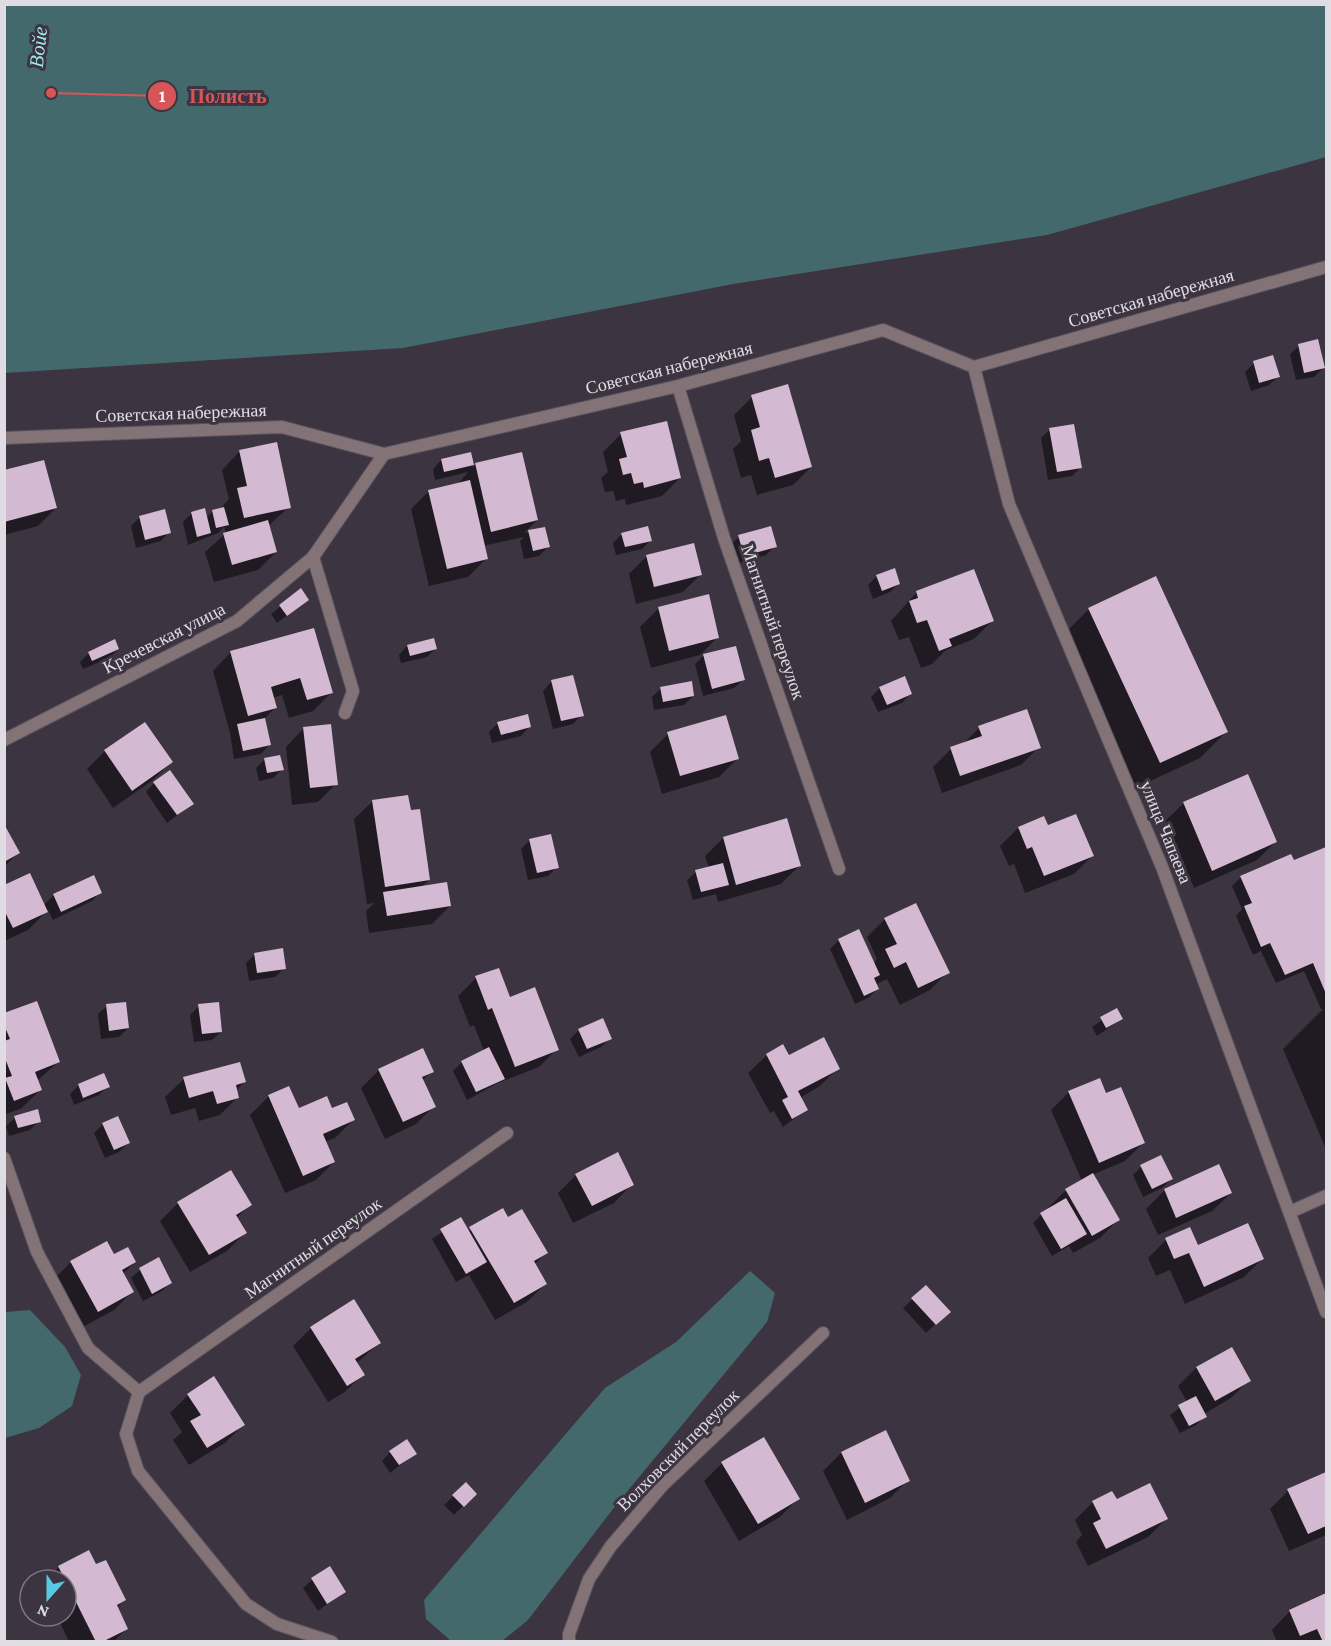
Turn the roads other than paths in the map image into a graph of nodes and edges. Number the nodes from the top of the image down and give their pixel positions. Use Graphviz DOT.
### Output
graph roads {
  1 [pos="1326,267"];
  2 [pos="974,367"];
  3 [pos="678,386"];
  4 [pos="4,438"];
  5 [pos="384,454"];
  6 [pos="313,557"];
  7 [pos="345,713"];
  8 [pos="4,740"];
  9 [pos="839,869"];
  10 [pos="507,1133"];
  11 [pos="4,1158"];
  12 [pos="1326,1196"];
  13 [pos="1290,1212"];
  14 [pos="1326,1312"];
  15 [pos="823,1333"];
  16 [pos="139,1392"];
  17 [pos="332,1641"];
  18 [pos="569,1641"];
  1 -- 2 [label="street, Советская набережная"];
  2 -- 3 [label="street, Советская набережная"];
  2 -- 13 [label="street, улица Чапаева"];
  3 -- 5 [label="street, Советская набережная"];
  3 -- 9 [label="street, Магнитный переулок"];
  4 -- 5 [label="street, Советская набережная"];
  5 -- 6 [label="street, Кречевская улица"];
  6 -- 7 [label="street"];
  6 -- 8 [label="street, Кречевская улица"];
  10 -- 16 [label="street, Магнитный переулок"];
  11 -- 16 [label="street"];
  12 -- 13 [label="street"];
  13 -- 14 [label="street, улица Чапаева"];
  15 -- 18 [label="street, Волховский переулок"];
  16 -- 17 [label="street"];
}
